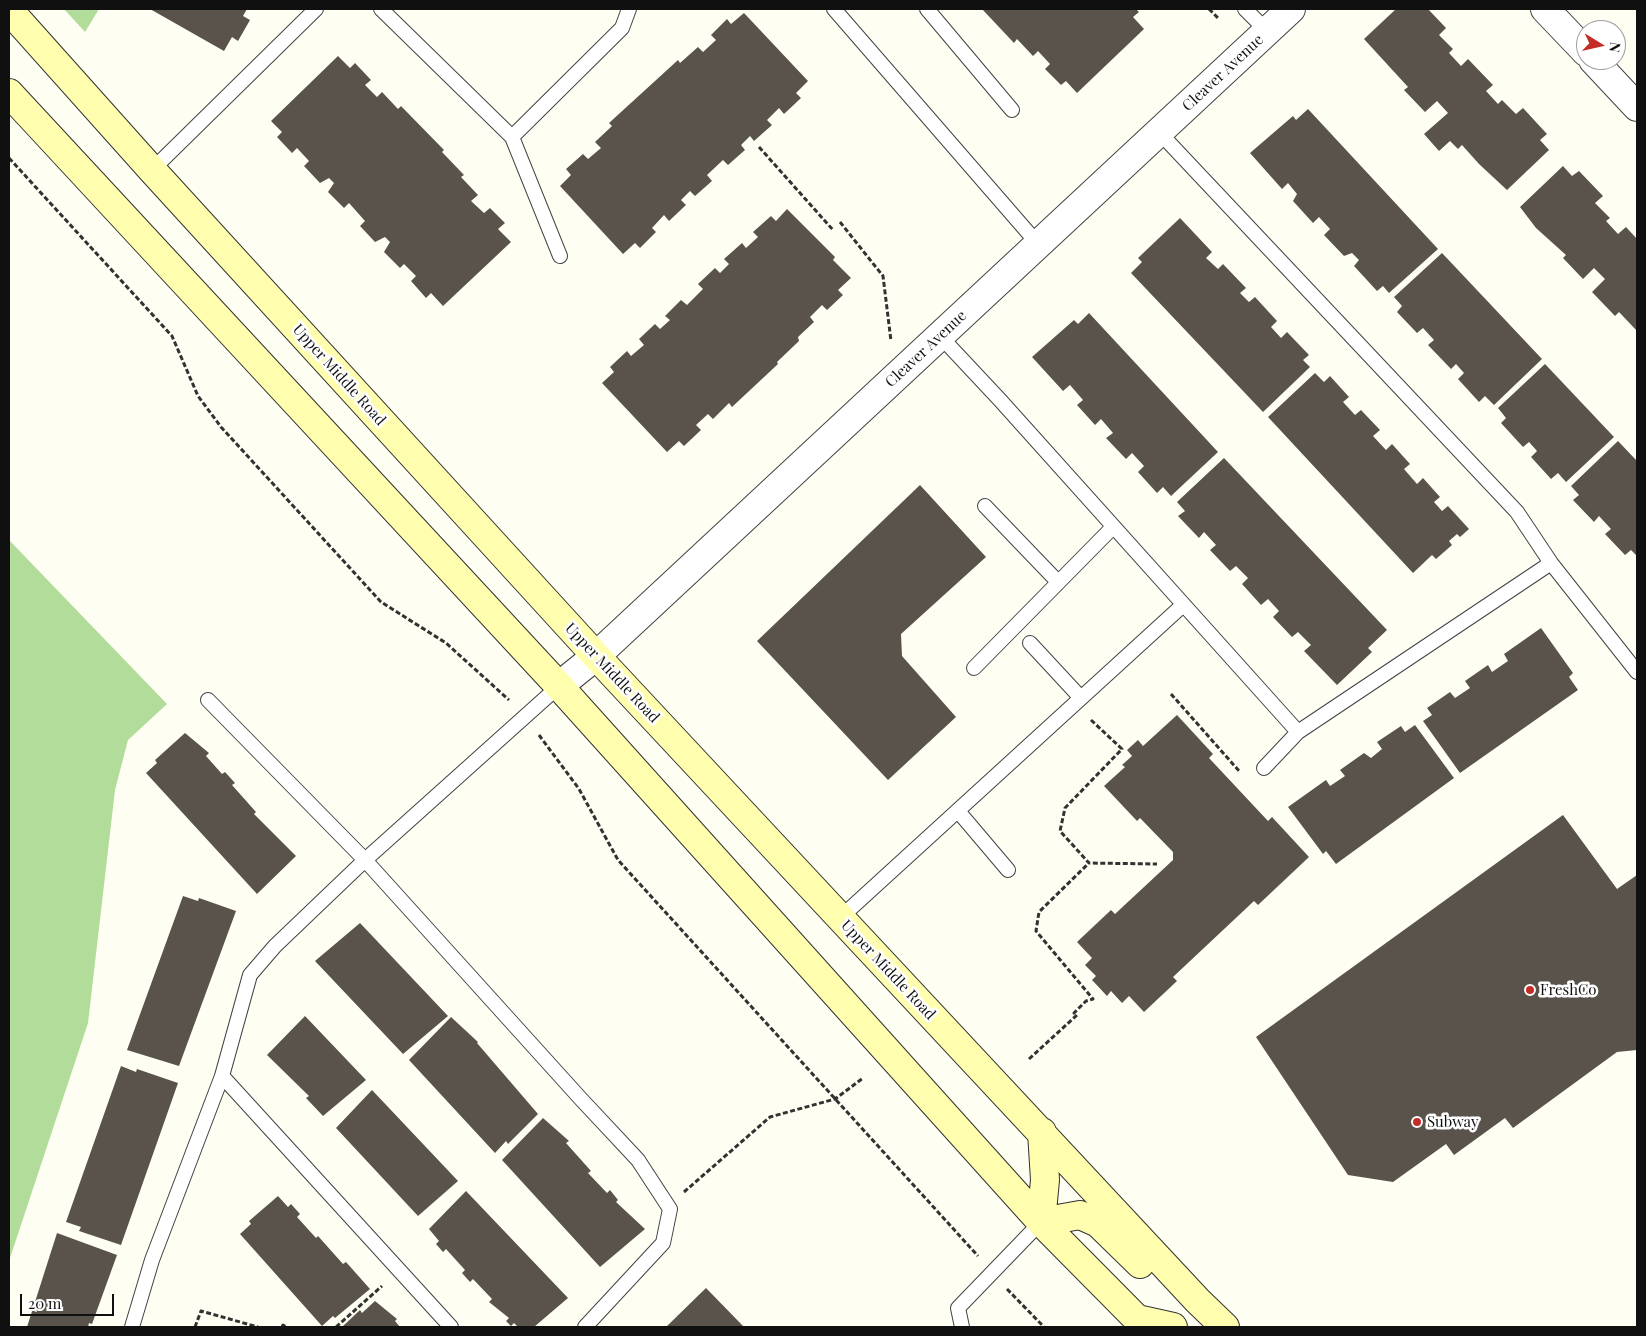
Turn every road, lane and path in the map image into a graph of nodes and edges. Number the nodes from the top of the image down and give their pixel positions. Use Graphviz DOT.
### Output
graph roads {
  1 [pos="316,9"];
  2 [pos="381,9"];
  3 [pos="629,9"];
  4 [pos="834,9"];
  5 [pos="928,9"];
  6 [pos="1209,9"];
  7 [pos="1245,9"];
  8 [pos="1291,9"];
  9 [pos="1546,9"];
  10 [pos="9,10"];
  11 [pos="1219,19"];
  12 [pos="1268,31"];
  13 [pos="1576,41"];
  14 [pos="1602,70"];
  15 [pos="9,93"];
  16 [pos="1637,108"];
  17 [pos="1012,110"];
  18 [pos="1159,132"];
  19 [pos="512,137"];
  20 [pos="759,147"];
  21 [pos="9,158"];
  22 [pos="152,170"];
  23 [pos="840,222"];
  24 [pos="833,230"];
  25 [pos="1038,244"];
  26 [pos="560,256"];
  27 [pos="940,336"];
  28 [pos="896,377"];
  29 [pos="985,506"];
  30 [pos="1113,527"];
  31 [pos="1551,563"];
  32 [pos="1058,582"];
  33 [pos="1183,606"];
  34 [pos="1030,643"];
  35 [pos="596,656"];
  36 [pos="974,668"];
  37 [pos="1637,672"];
  38 [pos="560,686"];
  39 [pos="1172,694"];
  40 [pos="208,700"];
  41 [pos="1078,701"];
  42 [pos="525,715"];
  43 [pos="1298,732"];
  44 [pos="1264,768"];
  45 [pos="958,811"];
  46 [pos="365,860"];
  47 [pos="1089,862"];
  48 [pos="1157,864"];
  49 [pos="1008,870"];
  50 [pos="840,918"];
  51 [pos="1029,1059"];
  52 [pos="222,1076"];
  53 [pos="863,1078"];
  54 [pos="835,1099"];
  55 [pos="1042,1132"];
  56 [pos="670,1209"];
  57 [pos="1041,1222"];
  58 [pos="975,1254"];
  59 [pos="399,1270"];
  60 [pos="1008,1290"];
  61 [pos="1198,1300"];
  62 [pos="1141,1323"];
  63 [pos="132,1327"];
  64 [pos="195,1327"];
  65 [pos="258,1327"];
  66 [pos="336,1327"];
  67 [pos="450,1327"];
  68 [pos="585,1327"];
  69 [pos="962,1327"];
  70 [pos="1044,1327"];
  71 [pos="1173,1327"];
  72 [pos="1226,1327"];
  1 -- 22 [label="lane"];
  2 -- 19 [label="lane"];
  3 -- 19 [label="lane"];
  4 -- 25 [label="lane"];
  5 -- 17 [label="lane"];
  6 -- 11 [label="path"];
  7 -- 12 [label="lane"];
  8 -- 12 [label="street, Cleaver Avenue"];
  9 -- 13 [label="street"];
  10 -- 22 [label="main road, Upper Middle Road"];
  12 -- 18 [label="street, Cleaver Avenue"];
  14 -- 16 [label="street"];
  15 -- 38 [label="main road"];
  18 -- 25 [label="street, Cleaver Avenue"];
  18 -- 31 [label="lane"];
  19 -- 26 [label="lane"];
  20 -- 24 [label="path"];
  21 -- 42 [label="path"];
  22 -- 35 [label="main road, Upper Middle Road"];
  23 -- 28 [label="path"];
  25 -- 27 [label="street, Cleaver Avenue"];
  27 -- 28 [label="street, Cleaver Avenue"];
  27 -- 30 [label="lane"];
  28 -- 35 [label="street, Cleaver Avenue"];
  29 -- 32 [label="lane"];
  30 -- 32 [label="lane"];
  30 -- 33 [label="lane"];
  31 -- 37 [label="lane"];
  31 -- 43 [label="lane"];
  32 -- 36 [label="lane"];
  33 -- 41 [label="lane"];
  33 -- 43 [label="lane"];
  34 -- 41 [label="lane"];
  35 -- 38 [label="street, Cleaver Avenue"];
  35 -- 50 [label="main road, Upper Middle Road"];
  38 -- 42 [label="lane"];
  38 -- 57 [label="main road"];
  39 -- 44 [label="path"];
  40 -- 46 [label="lane"];
  41 -- 45 [label="lane"];
  41 -- 47 [label="path"];
  42 -- 46 [label="lane"];
  42 -- 54 [label="path"];
  43 -- 44 [label="lane"];
  45 -- 49 [label="lane"];
  45 -- 50 [label="lane"];
  46 -- 52 [label="lane"];
  46 -- 56 [label="lane"];
  47 -- 48 [label="path"];
  47 -- 51 [label="path"];
  50 -- 55 [label="main road, Upper Middle Road"];
  52 -- 59 [label="lane"];
  52 -- 63 [label="lane"];
  53 -- 54 [label="path"];
  54 -- 56 [label="path"];
  54 -- 58 [label="path"];
  55 -- 57 [label="main road"];
  55 -- 61 [label="main road, Upper Middle Road"];
  56 -- 68 [label="lane"];
  57 -- 61 [label="main road"];
  57 -- 62 [label="main road"];
  57 -- 69 [label="lane"];
  59 -- 66 [label="path"];
  59 -- 67 [label="lane"];
  60 -- 70 [label="path"];
  61 -- 72 [label="main road, Upper Middle Road"];
  62 -- 71 [label="main road"];
  64 -- 65 [label="path"];
}
